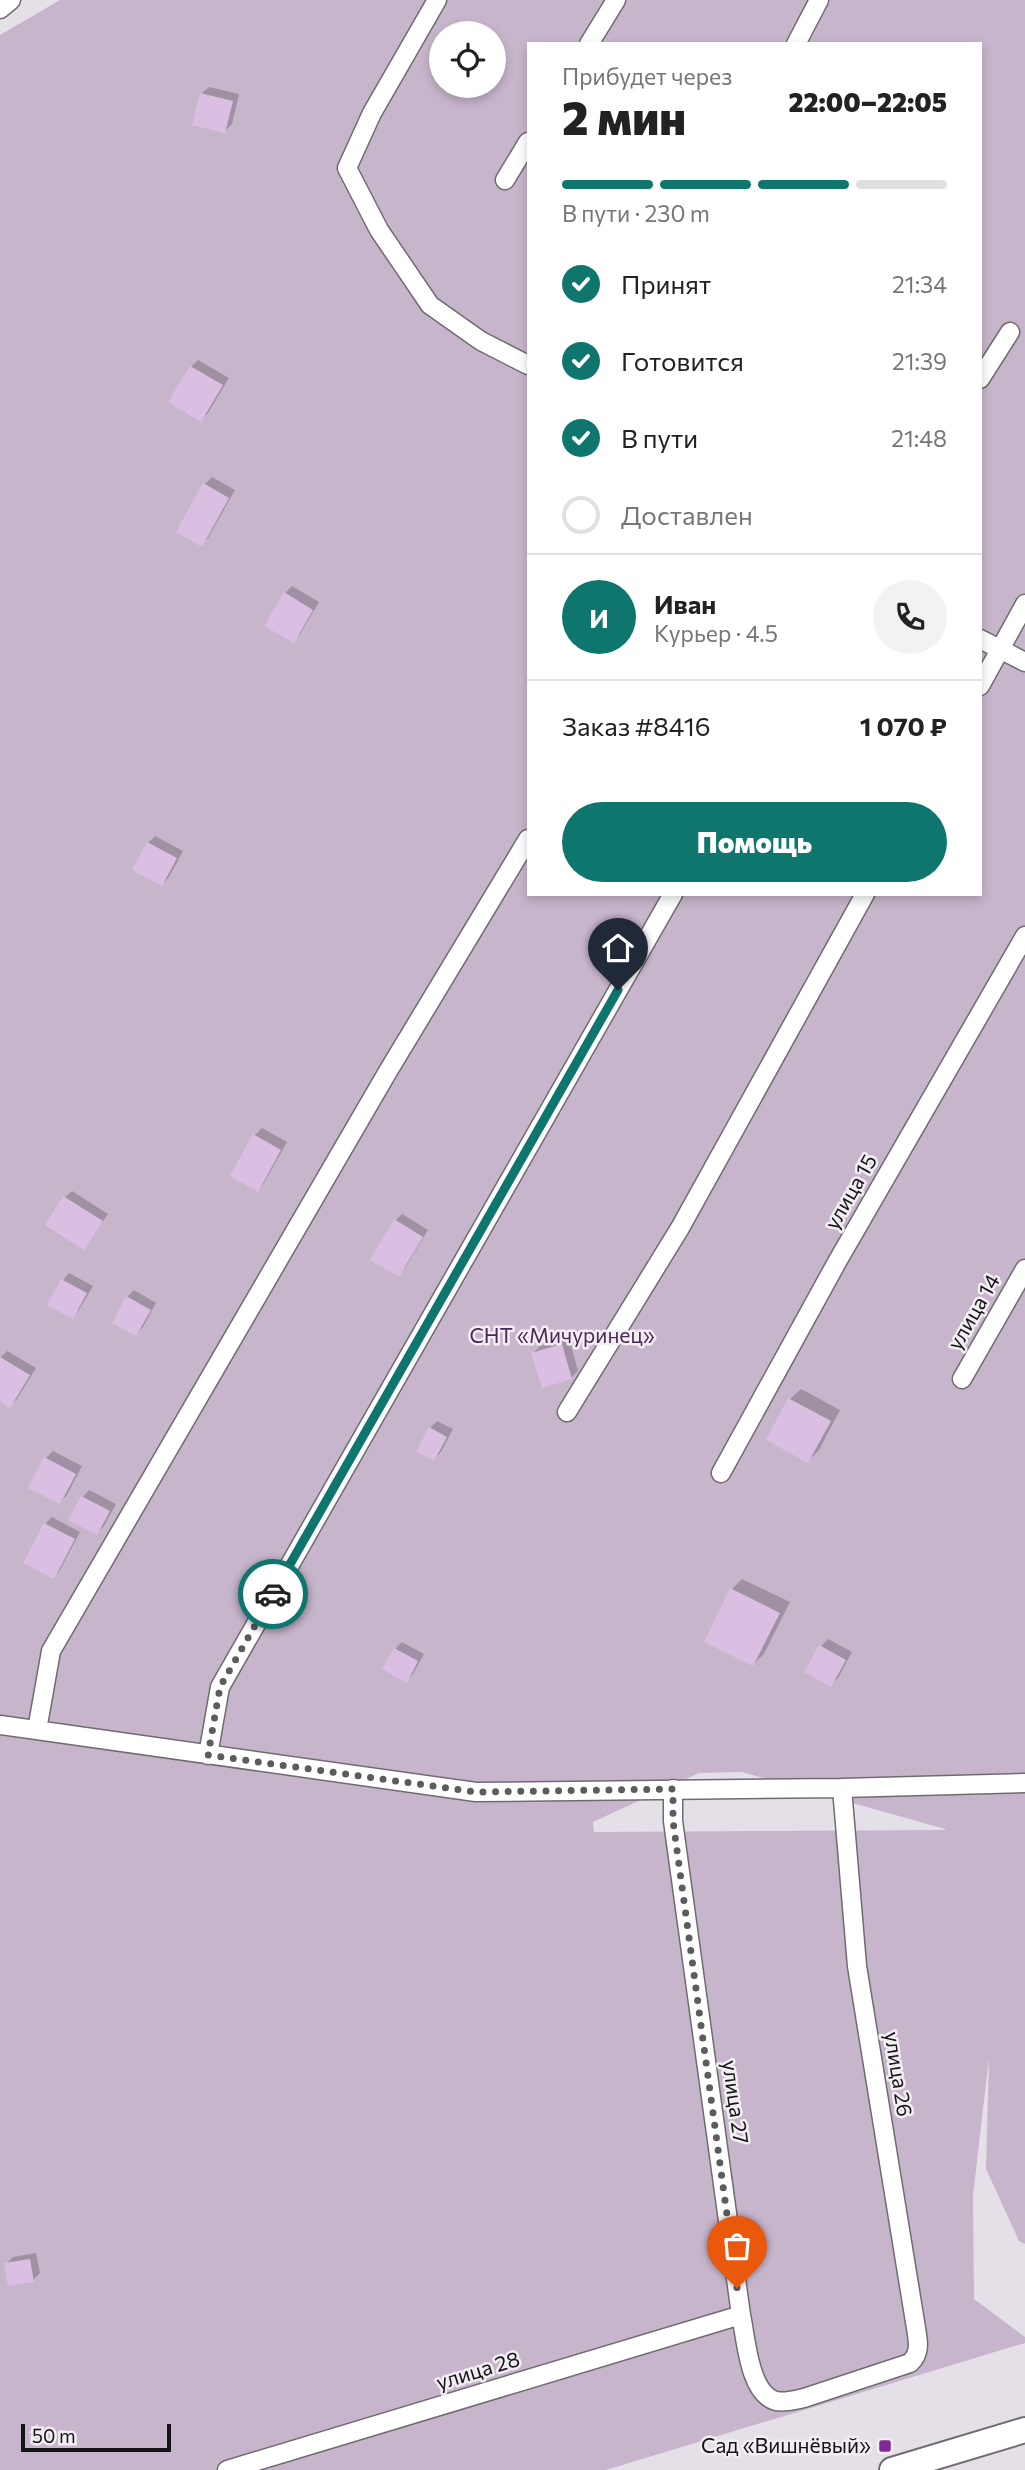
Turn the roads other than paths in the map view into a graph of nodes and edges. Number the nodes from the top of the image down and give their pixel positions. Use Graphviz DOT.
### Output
graph roads {
  1 [pos="11,0"];
  2 [pos="437,0"];
  3 [pos="616,0"];
  4 [pos="819,0"];
  5 [pos="0,9"];
  6 [pos="590,42"];
  7 [pos="797,42"];
  8 [pos="527,144"];
  9 [pos="505,180"];
  10 [pos="1010,332"];
  11 [pos="527,364"];
  12 [pos="982,376"];
  13 [pos="1025,604"];
  14 [pos="982,640"];
  15 [pos="1000,650"];
  16 [pos="1025,662"];
  17 [pos="982,682"];
  18 [pos="527,841"];
  19 [pos="672,896"];
  20 [pos="864,896"];
  21 [pos="1025,936"];
  22 [pos="1025,1269"];
  23 [pos="962,1379"];
  24 [pos="566,1412"];
  25 [pos="721,1473"];
  26 [pos="0,1725"];
  27 [pos="37,1730"];
  28 [pos="208,1755"];
  29 [pos="1025,1783"];
  30 [pos="842,1788"];
  31 [pos="673,1789"];
  32 [pos="741,2315"];
  33 [pos="786,2402"];
  34 [pos="1025,2430"];
  35 [pos="227,2470"];
  36 [pos="892,2470"];
  1 -- 5 [label="street"];
  2 -- 11 [label="street"];
  3 -- 6 [label="street"];
  4 -- 7 [label="street"];
  8 -- 9 [label="street"];
  10 -- 12 [label="street"];
  13 -- 15 [label="street"];
  14 -- 15 [label="street"];
  15 -- 16 [label="street"];
  15 -- 17 [label="street"];
  18 -- 27 [label="street"];
  19 -- 28 [label="street"];
  20 -- 24 [label="street"];
  21 -- 25 [label="street, улица 15"];
  22 -- 23 [label="street, улица 14"];
  26 -- 27 [label="street"];
  27 -- 28 [label="street"];
  28 -- 31 [label="street"];
  29 -- 30 [label="street"];
  30 -- 31 [label="street"];
  30 -- 33 [label="street, улица 26"];
  31 -- 32 [label="street, улица 27"];
  32 -- 33 [label="street, улица 27"];
  32 -- 35 [label="street, улица 28"];
  34 -- 36 [label="main road"];
}
